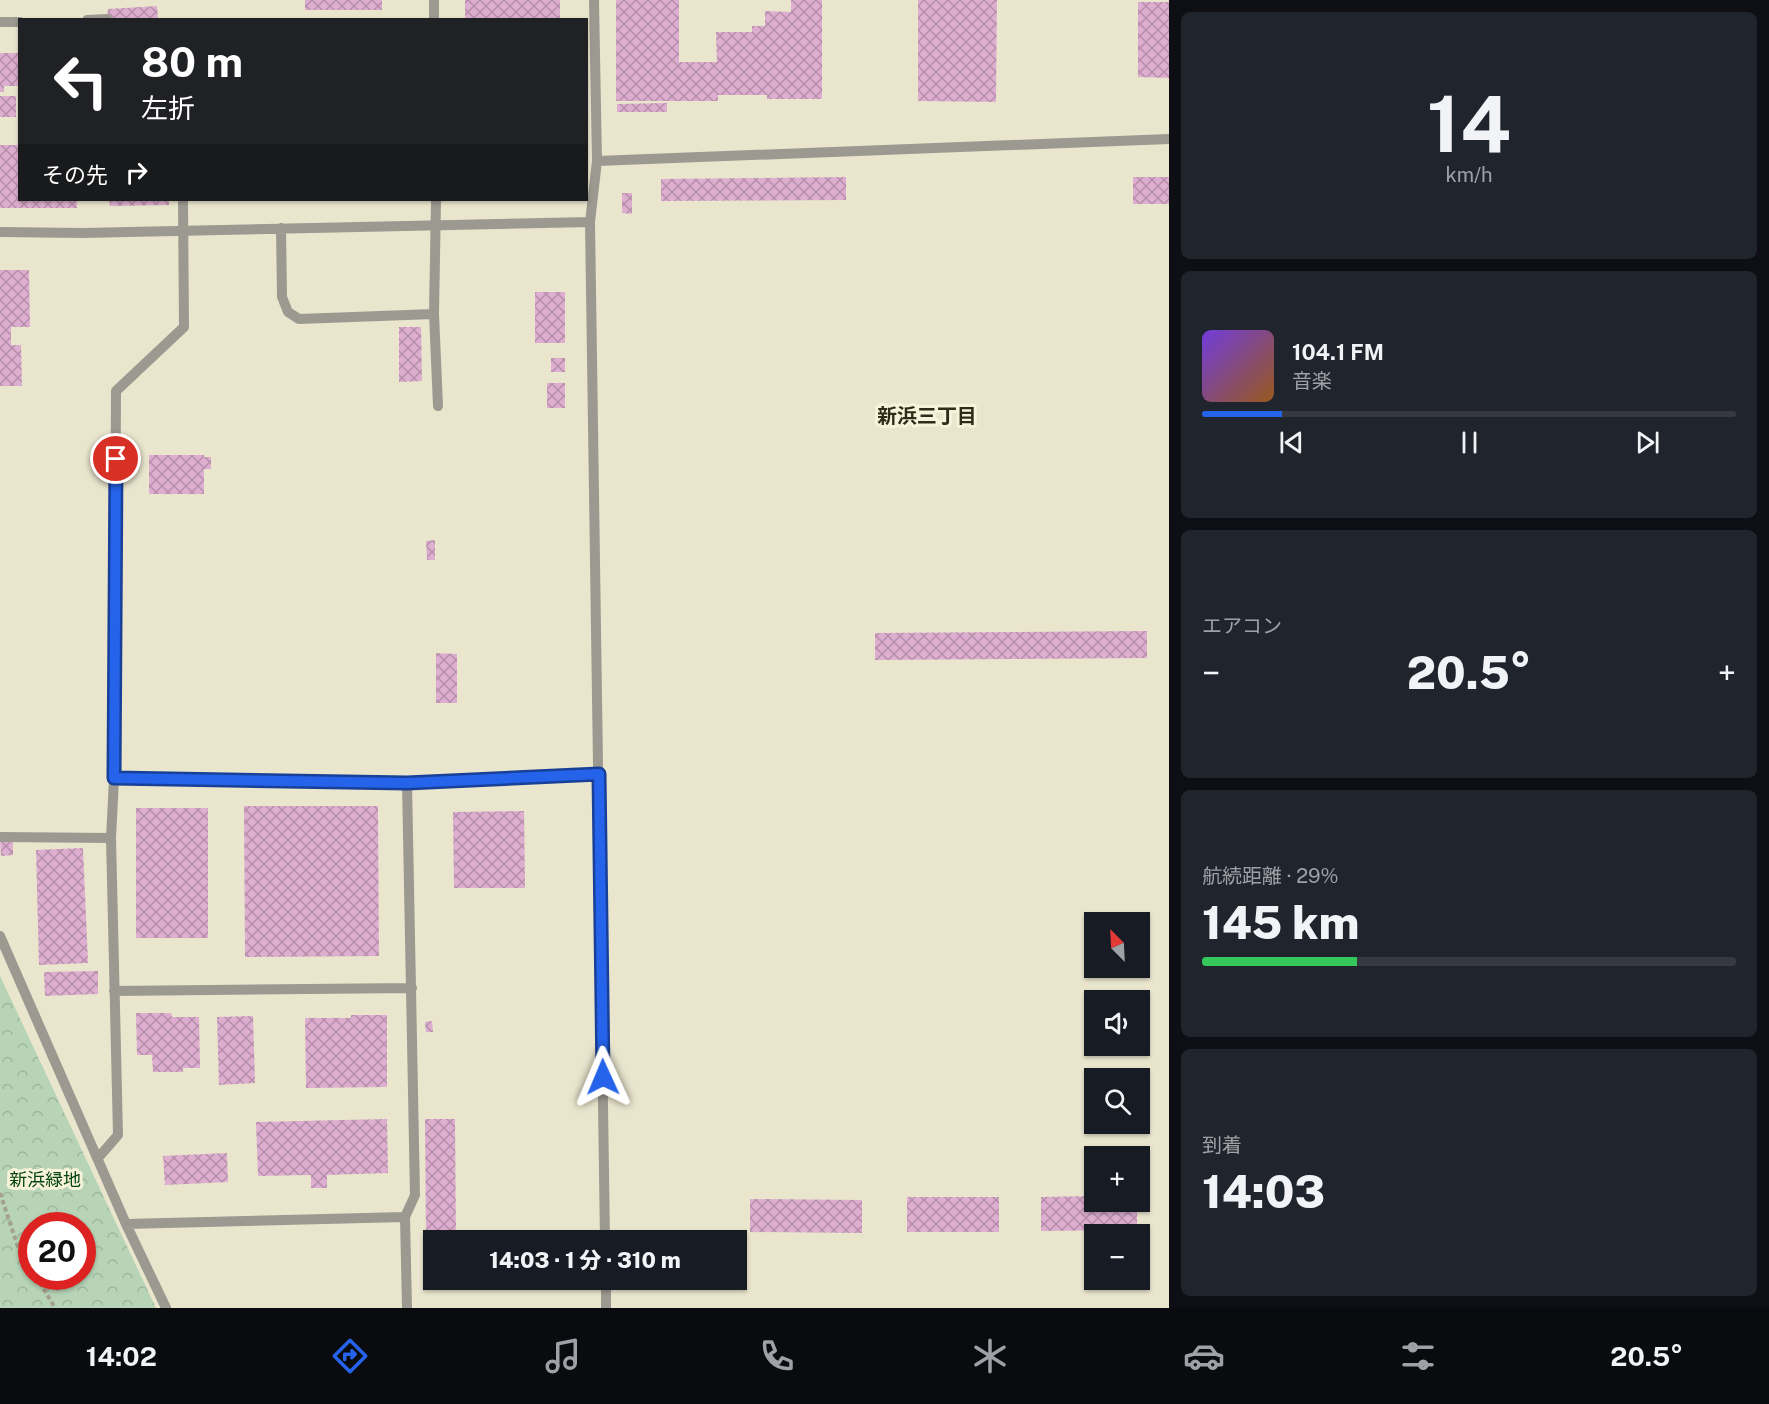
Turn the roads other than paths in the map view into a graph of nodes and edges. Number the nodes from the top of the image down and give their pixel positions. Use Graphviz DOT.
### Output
graph roads {
  1 [pos="434,0"];
  2 [pos="594,0"];
  3 [pos="434,18"];
  4 [pos="0,22"];
  5 [pos="18,22"];
  6 [pos="1169,139"];
  7 [pos="597,161"];
  8 [pos="183,201"];
  9 [pos="436,201"];
  10 [pos="590,222"];
  11 [pos="436,225"];
  12 [pos="281,228"];
  13 [pos="183,230"];
  14 [pos="0,232"];
  15 [pos="434,314"];
  16 [pos="438,406"];
  17 [pos="599,774"];
  18 [pos="114,778"];
  19 [pos="407,783"];
  20 [pos="0,837"];
  21 [pos="111,838"];
  22 [pos="0,936"];
  23 [pos="412,988"];
  24 [pos="114,991"];
  25 [pos="98,1158"];
  26 [pos="405,1217"];
  27 [pos="126,1224"];
  28 [pos="605,1230"];
  29 [pos="606,1290"];
  30 [pos="166,1308"];
  31 [pos="407,1308"];
  32 [pos="606,1308"];
  1 -- 3 [label="lane"];
  2 -- 7 [label="lane"];
  4 -- 5 [label="lane"];
  6 -- 7 [label="lane"];
  7 -- 10 [label="lane"];
  8 -- 13 [label="lane"];
  9 -- 11 [label="lane"];
  10 -- 11 [label="lane"];
  10 -- 17 [label="lane"];
  11 -- 12 [label="lane"];
  11 -- 15 [label="lane"];
  12 -- 13 [label="lane"];
  12 -- 15 [label="lane"];
  13 -- 14 [label="lane"];
  13 -- 18 [label="lane"];
  15 -- 16 [label="lane"];
  17 -- 19 [label="lane"];
  17 -- 28 [label="lane"];
  18 -- 19 [label="lane"];
  18 -- 21 [label="lane"];
  19 -- 23 [label="lane"];
  20 -- 21 [label="lane"];
  21 -- 24 [label="lane"];
  22 -- 25 [label="lane"];
  23 -- 24 [label="lane"];
  23 -- 26 [label="lane"];
  24 -- 25 [label="lane"];
  25 -- 27 [label="lane"];
  26 -- 27 [label="lane"];
  26 -- 31 [label="lane"];
  27 -- 30 [label="lane"];
  29 -- 32 [label="lane"];
}
